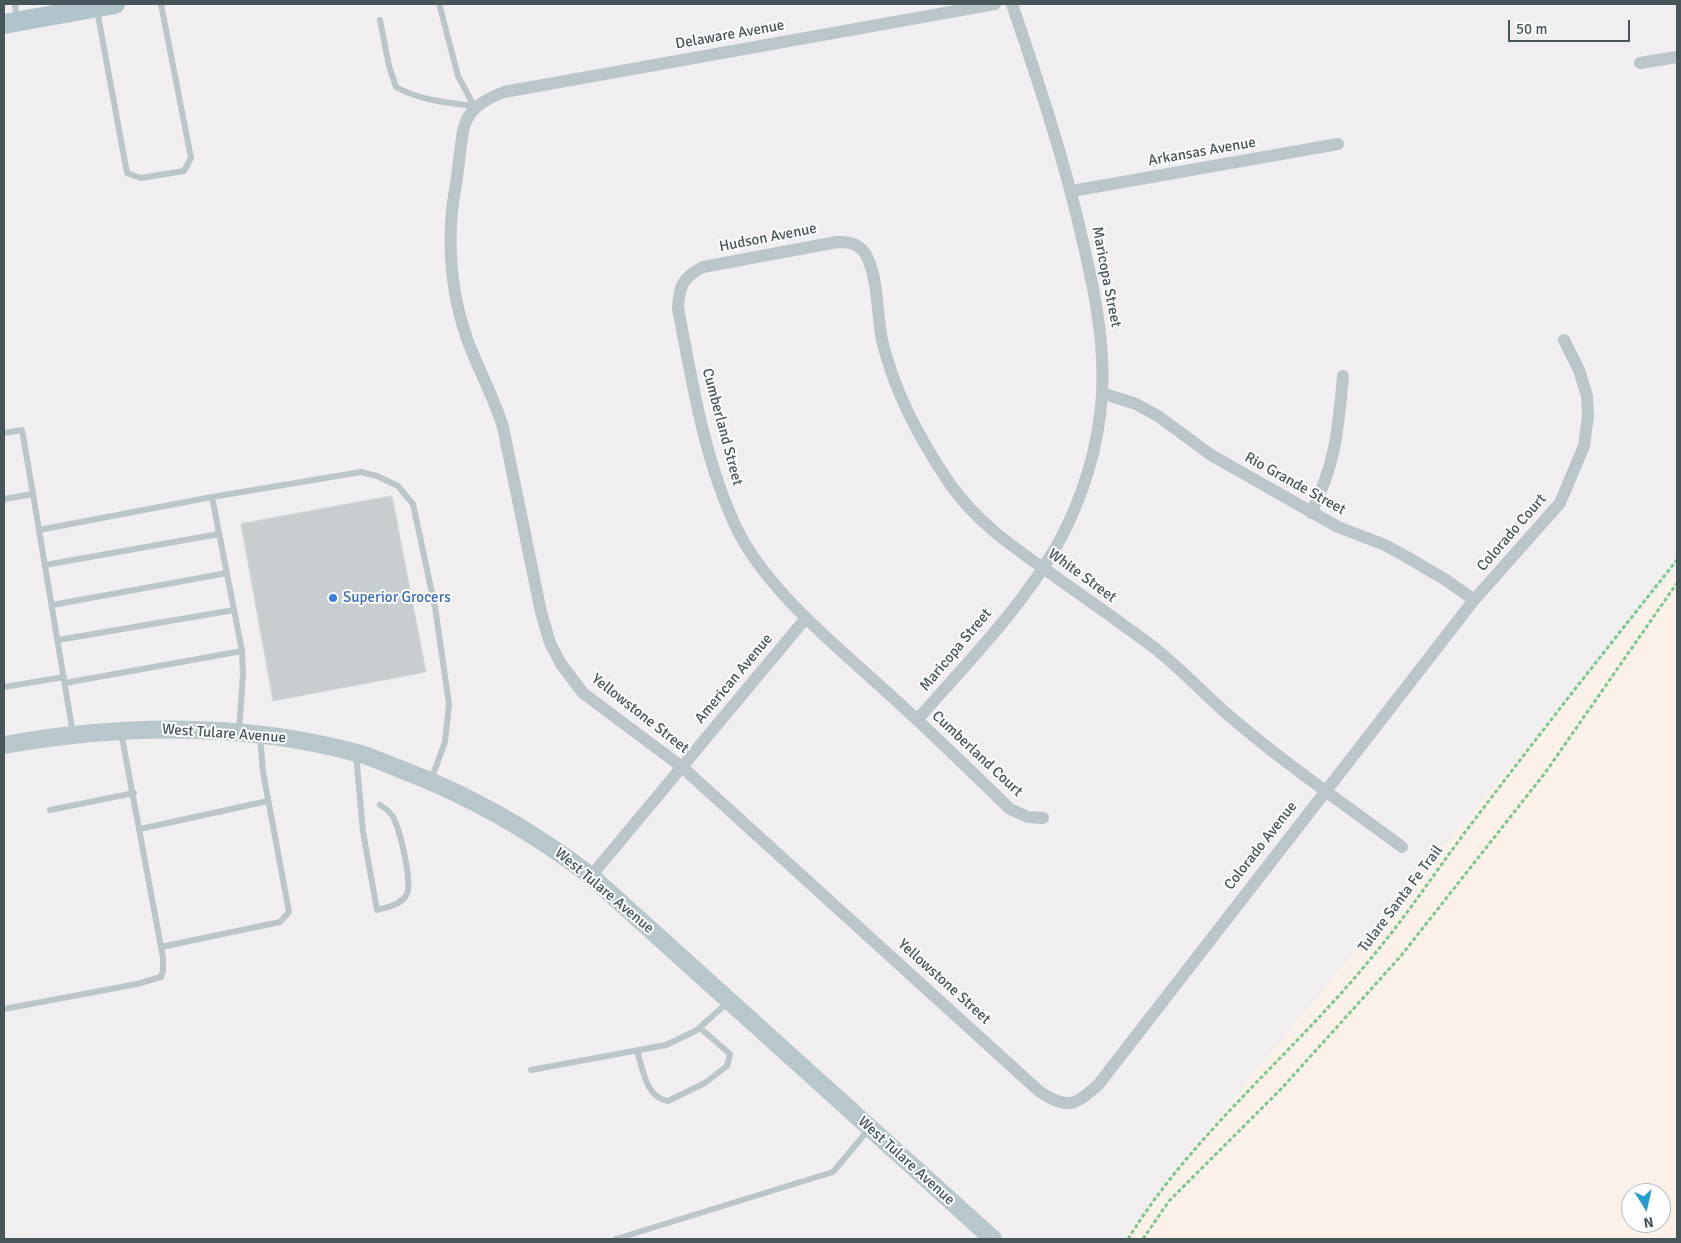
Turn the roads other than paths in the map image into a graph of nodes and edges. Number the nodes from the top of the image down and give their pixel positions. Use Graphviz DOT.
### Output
graph roads {
  1 [pos="161,4"];
  2 [pos="995,4"];
  3 [pos="1012,4"];
  4 [pos="106,5"];
  5 [pos="74,7"];
  6 [pos="440,7"];
  7 [pos="12,16"];
  8 [pos="380,20"];
  9 [pos="1677,57"];
  10 [pos="1640,63"];
  11 [pos="474,106"];
  12 [pos="1338,144"];
  13 [pos="1072,191"];
  14 [pos="861,247"];
  15 [pos="684,280"];
  16 [pos="1564,340"];
  17 [pos="1343,376"];
  18 [pos="1102,393"];
  19 [pos="4,433"];
  20 [pos="33,494"];
  21 [pos="212,497"];
  22 [pos="4,499"];
  23 [pos="1311,513"];
  24 [pos="39,530"];
  25 [pos="219,534"];
  26 [pos="45,565"];
  27 [pos="1042,568"];
  28 [pos="227,573"];
  29 [pos="1474,600"];
  30 [pos="52,605"];
  31 [pos="234,610"];
  32 [pos="806,618"];
  33 [pos="58,640"];
  34 [pos="242,651"];
  35 [pos="64,680"];
  36 [pos="4,687"];
  37 [pos="917,720"];
  38 [pos="121,730"];
  39 [pos="238,732"];
  40 [pos="74,735"];
  41 [pos="260,735"];
  42 [pos="4,744"];
  43 [pos="356,753"];
  44 [pos="682,767"];
  45 [pos="431,781"];
  46 [pos="1325,789"];
  47 [pos="134,792"];
  48 [pos="268,801"];
  49 [pos="380,805"];
  50 [pos="50,810"];
  51 [pos="1043,818"];
  52 [pos="140,829"];
  53 [pos="1402,847"];
  54 [pos="591,876"];
  55 [pos="161,947"];
  56 [pos="729,1001"];
  57 [pos="4,1009"];
  58 [pos="700,1028"];
  59 [pos="637,1051"];
  60 [pos="530,1070"];
  61 [pos="1069,1104"];
  62 [pos="870,1128"];
  63 [pos="616,1239"];
  64 [pos="993,1239"];
  1 -- 4 [label="lane"];
  2 -- 11 [label="street, Delaware Avenue"];
  3 -- 13 [label="street, Maricopa Street"];
  4 -- 5 [label="main road"];
  5 -- 7 [label="main road"];
  6 -- 11 [label="lane"];
  8 -- 11 [label="lane"];
  9 -- 10 [label="street"];
  11 -- 44 [label="street, Yellowstone Street"];
  12 -- 13 [label="street, Arkansas Avenue"];
  13 -- 18 [label="street, Maricopa Street"];
  14 -- 15 [label="street, Hudson Avenue"];
  14 -- 27 [label="street, White Street"];
  15 -- 32 [label="street, Cumberland Street"];
  16 -- 29 [label="street, Colorado Court"];
  17 -- 23 [label="street"];
  18 -- 23 [label="street, Rio Grande Street"];
  18 -- 27 [label="street, Maricopa Street"];
  19 -- 20 [label="lane"];
  20 -- 22 [label="lane"];
  20 -- 24 [label="lane"];
  21 -- 24 [label="lane"];
  21 -- 25 [label="lane"];
  21 -- 45 [label="lane"];
  23 -- 29 [label="street, Rio Grande Street"];
  24 -- 26 [label="lane"];
  25 -- 26 [label="lane"];
  25 -- 28 [label="lane"];
  26 -- 30 [label="lane"];
  27 -- 37 [label="street, Maricopa Street"];
  27 -- 46 [label="street, White Street"];
  28 -- 30 [label="lane"];
  28 -- 31 [label="lane"];
  29 -- 46 [label="street, Colorado Avenue"];
  30 -- 33 [label="lane"];
  31 -- 33 [label="lane"];
  31 -- 34 [label="lane"];
  32 -- 37 [label="street, Cumberland Street"];
  32 -- 44 [label="street, American Avenue"];
  33 -- 35 [label="lane"];
  34 -- 35 [label="lane"];
  34 -- 39 [label="lane"];
  35 -- 36 [label="lane"];
  35 -- 40 [label="lane"];
  37 -- 51 [label="street, Cumberland Court"];
  38 -- 39 [label="main road, West Tulare Avenue"];
  38 -- 40 [label="main road, West Tulare Avenue"];
  38 -- 47 [label="lane"];
  39 -- 41 [label="main road, West Tulare Avenue"];
  40 -- 42 [label="main road, West Tulare Avenue"];
  41 -- 43 [label="main road, West Tulare Avenue"];
  41 -- 48 [label="lane"];
  43 -- 45 [label="main road, West Tulare Avenue"];
  43 -- 49 [label="lane"];
  44 -- 54 [label="street, American Avenue"];
  44 -- 61 [label="street, Yellowstone Street"];
  45 -- 54 [label="main road, West Tulare Avenue"];
  46 -- 53 [label="street, White Street"];
  46 -- 61 [label="street, Colorado Avenue"];
  47 -- 50 [label="lane"];
  47 -- 52 [label="lane"];
  48 -- 52 [label="lane"];
  48 -- 55 [label="lane"];
  52 -- 55 [label="lane"];
  54 -- 56 [label="main road, West Tulare Avenue"];
  55 -- 57 [label="lane"];
  56 -- 58 [label="lane"];
  56 -- 62 [label="main road, West Tulare Avenue"];
  58 -- 59 [label="lane"];
  58 -- 59 [label="lane"];
  59 -- 60 [label="lane"];
  62 -- 63 [label="lane"];
  62 -- 64 [label="main road, West Tulare Avenue"];
}
